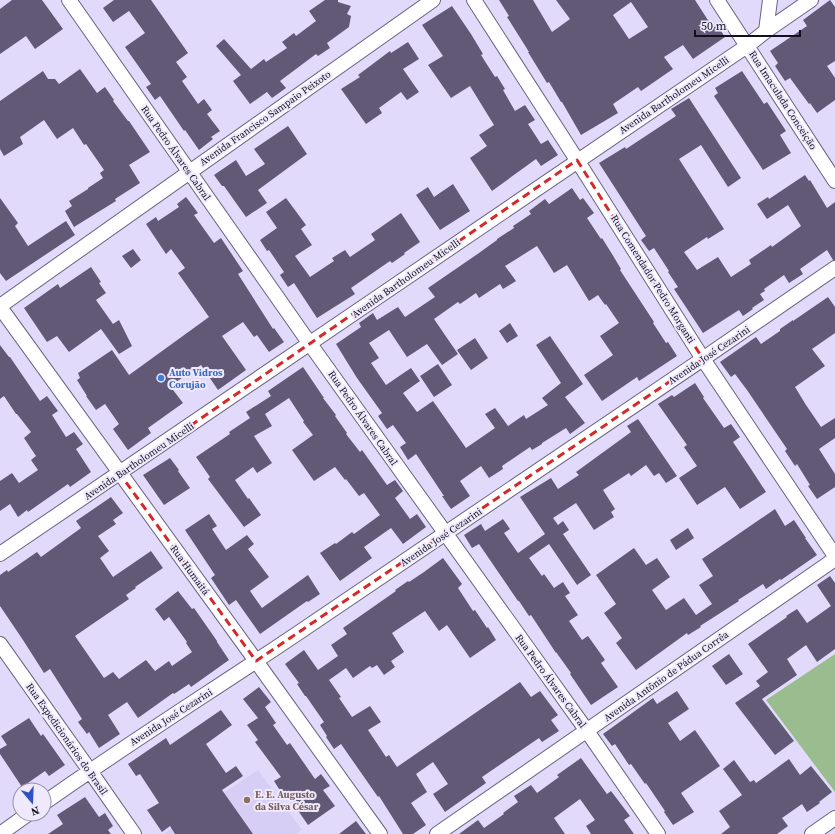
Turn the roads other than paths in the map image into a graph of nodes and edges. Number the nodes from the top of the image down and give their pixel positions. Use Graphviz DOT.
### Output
graph roads {
  1 [pos="70,0"];
  2 [pos="433,0"];
  3 [pos="474,0"];
  4 [pos="717,0"];
  5 [pos="770,0"];
  6 [pos="811,0"];
  7 [pos="766,31"];
  8 [pos="747,46"];
  9 [pos="577,160"];
  10 [pos="190,172"];
  11 [pos="835,181"];
  12 [pos="835,268"];
  13 [pos="0,306"];
  14 [pos="310,344"];
  15 [pos="703,359"];
  16 [pos="120,474"];
  17 [pos="445,534"];
  18 [pos="0,554"];
  19 [pos="835,556"];
  20 [pos="835,560"];
  21 [pos="0,644"];
  22 [pos="256,661"];
  23 [pos="587,731"];
  24 [pos="90,770"];
  25 [pos="52,797"];
  26 [pos="835,818"];
  27 [pos="17,822"];
  28 [pos="0,834"];
  29 [pos="134,834"];
  30 [pos="380,834"];
  31 [pos="438,834"];
  32 [pos="658,834"];
  33 [pos="812,834"];
  1 -- 10 [label="street, Rua Pedro Álvares Cabral"];
  2 -- 10 [label="street, Avenida Francisco Sampaio Peixoto"];
  3 -- 9 [label="street, Rua Comendador Pedro Morganti"];
  4 -- 8 [label="street, Rua Imaculada Conceição"];
  5 -- 7 [label="street"];
  6 -- 7 [label="street, Avenida Bartholomeu Micelli"];
  7 -- 8 [label="street, Avenida Bartholomeu Micelli"];
  8 -- 9 [label="street, Avenida Bartholomeu Micelli"];
  8 -- 11 [label="street, Rua Imaculada Conceição"];
  9 -- 14 [label="street, Avenida Bartholomeu Micelli"];
  9 -- 15 [label="street, Rua Comendador Pedro Morganti"];
  10 -- 13 [label="street, Avenida Francisco Sampaio Peixoto"];
  10 -- 14 [label="street, Rua Pedro Álvares Cabral"];
  12 -- 15 [label="street, Avenida José Cezarini"];
  13 -- 16 [label="street, Rua Humaitá"];
  14 -- 16 [label="street, Avenida Bartholomeu Micelli"];
  14 -- 17 [label="street, Rua Pedro Álvares Cabral"];
  15 -- 17 [label="street, Avenida José Cezarini"];
  15 -- 19 [label="street, Rua Comendador Pedro Morganti"];
  16 -- 18 [label="street, Avenida Bartholomeu Micelli"];
  16 -- 22 [label="street, Rua Humaitá"];
  17 -- 22 [label="street, Avenida José Cezarini"];
  17 -- 23 [label="street, Rua Pedro Álvares Cabral"];
  20 -- 23 [label="street, Avenida Antônio de Pádua Corrêa"];
  21 -- 24 [label="street, Rua Expedicionários do Brasil"];
  22 -- 24 [label="street, Avenida José Cezarini"];
  22 -- 30 [label="street, Rua Humaitá"];
  23 -- 31 [label="street, Avenida Antônio de Pádua Corrêa"];
  23 -- 32 [label="street, Rua Pedro Álvares Cabral"];
  24 -- 25 [label="street, Avenida José Cezarini"];
  24 -- 29 [label="street, Rua Expedicionários do Brasil"];
  26 -- 33 [label="street"];
  27 -- 28 [label="street"];
}
